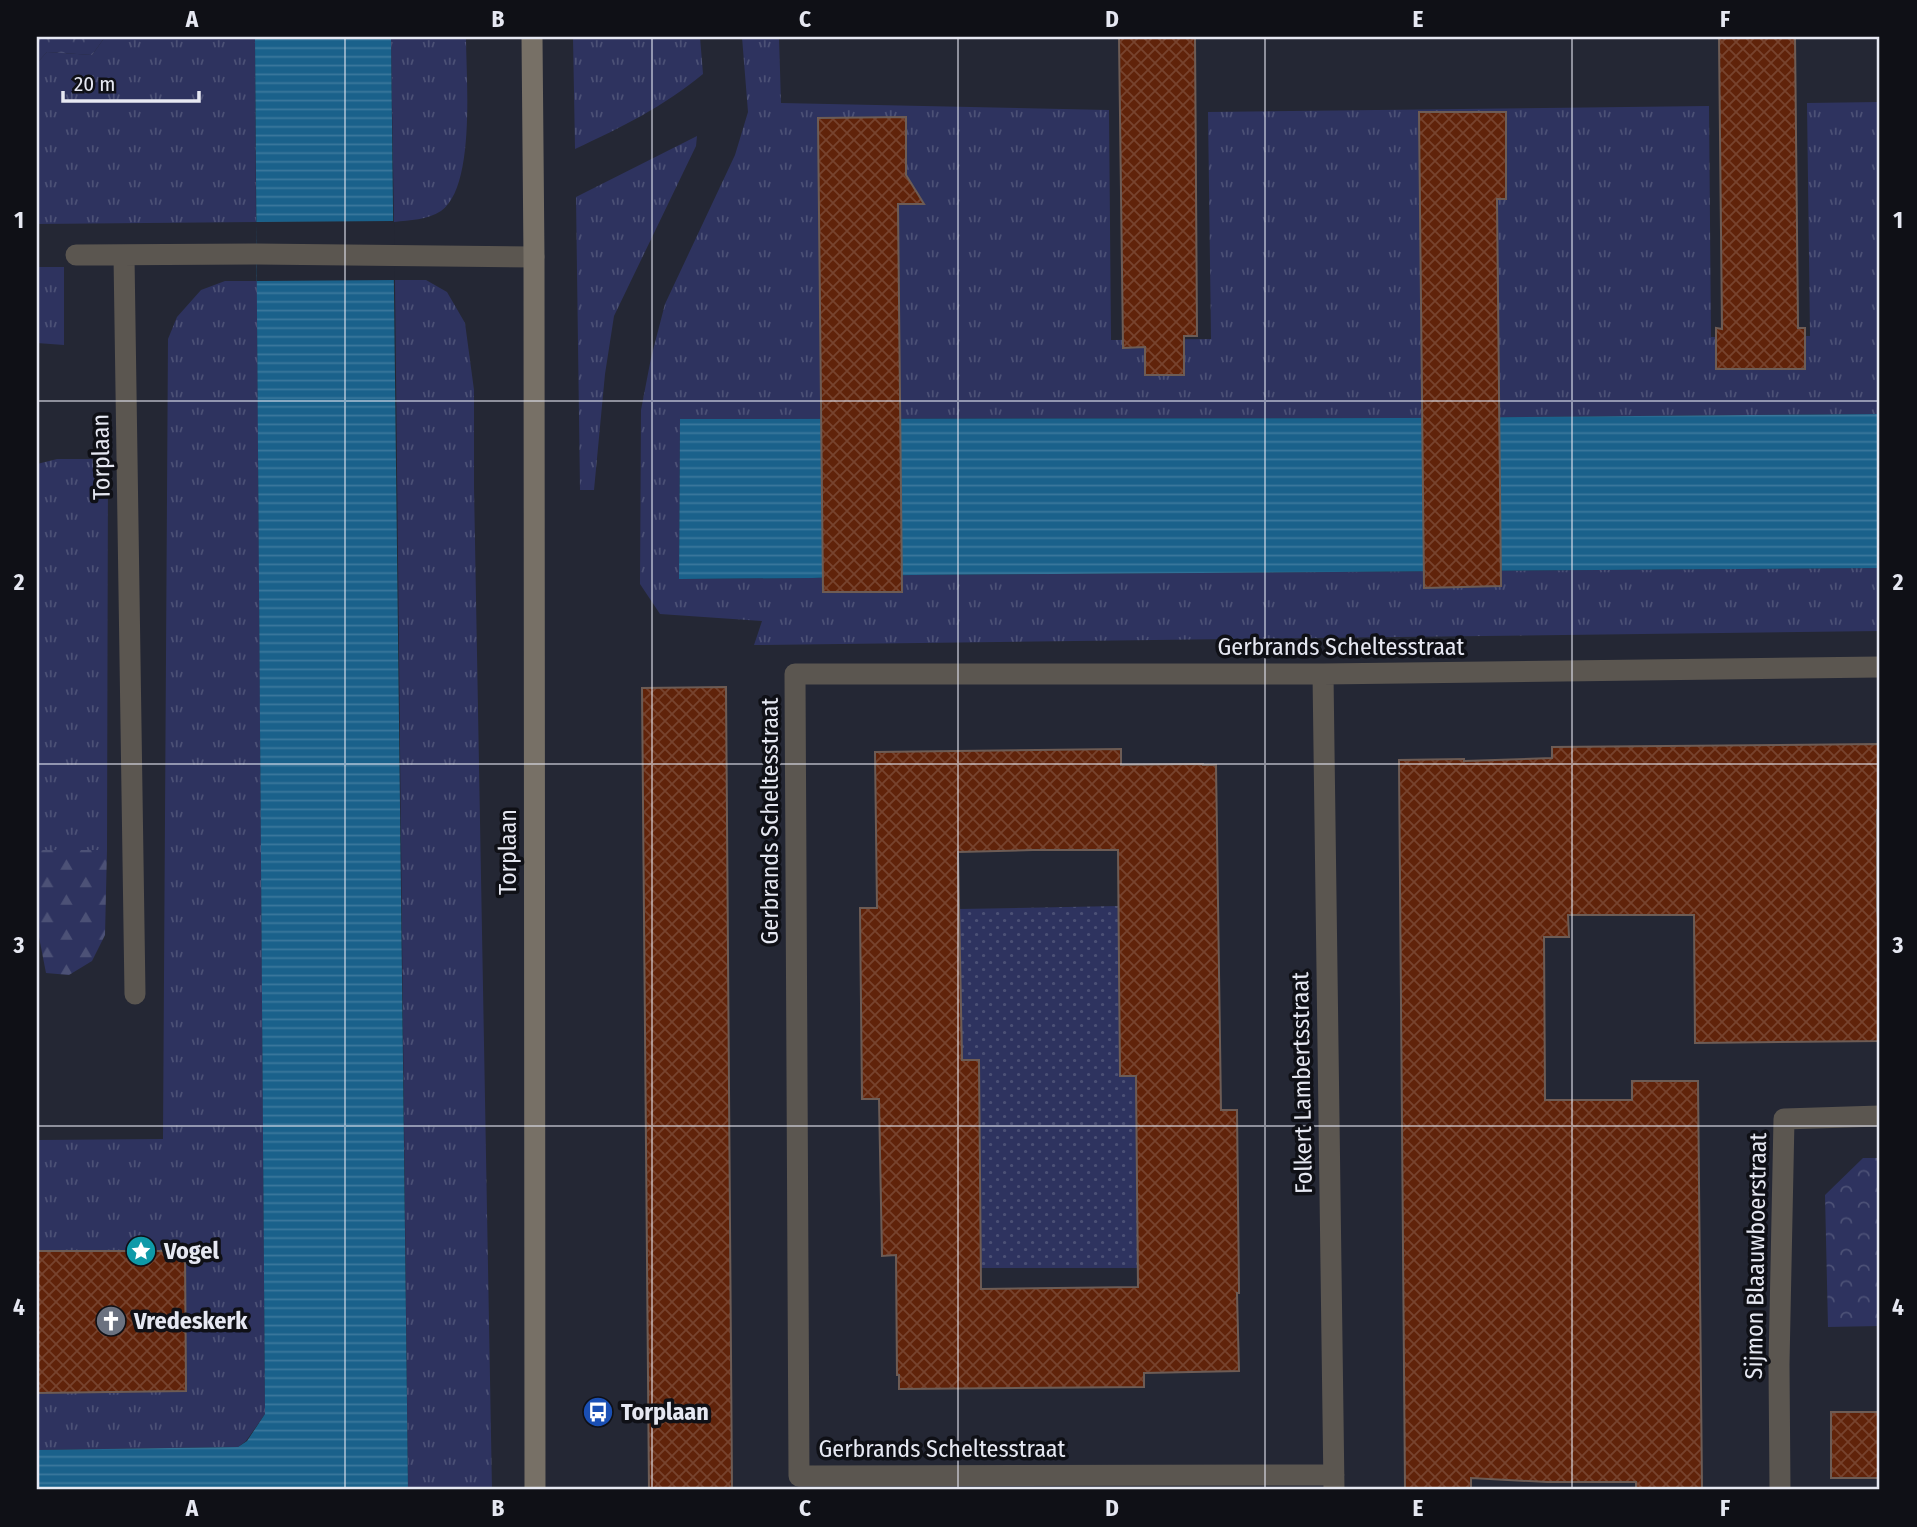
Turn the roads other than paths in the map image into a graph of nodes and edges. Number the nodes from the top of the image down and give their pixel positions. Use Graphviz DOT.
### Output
graph roads {
  1 [pos="532,37"];
  2 [pos="76,255"];
  3 [pos="124,256"];
  4 [pos="534,257"];
  5 [pos="1880,667"];
  6 [pos="1323,674"];
  7 [pos="135,994"];
  8 [pos="1880,1116"];
  9 [pos="1334,1483"];
  10 [pos="535,1490"];
  11 [pos="1780,1490"];
  1 -- 4 [label="street, Torplaan"];
  2 -- 3 [label="street"];
  3 -- 4 [label="street"];
  3 -- 7 [label="street, Torplaan"];
  4 -- 10 [label="street, Torplaan"];
  5 -- 6 [label="street, Gerbrands Scheltesstraat"];
  6 -- 9 [label="street, Folkert Lambertsstraat"];
  6 -- 9 [label="street, Gerbrands Scheltesstraat"];
  8 -- 11 [label="street, Sijmon Blaauwboerstraat"];
}
